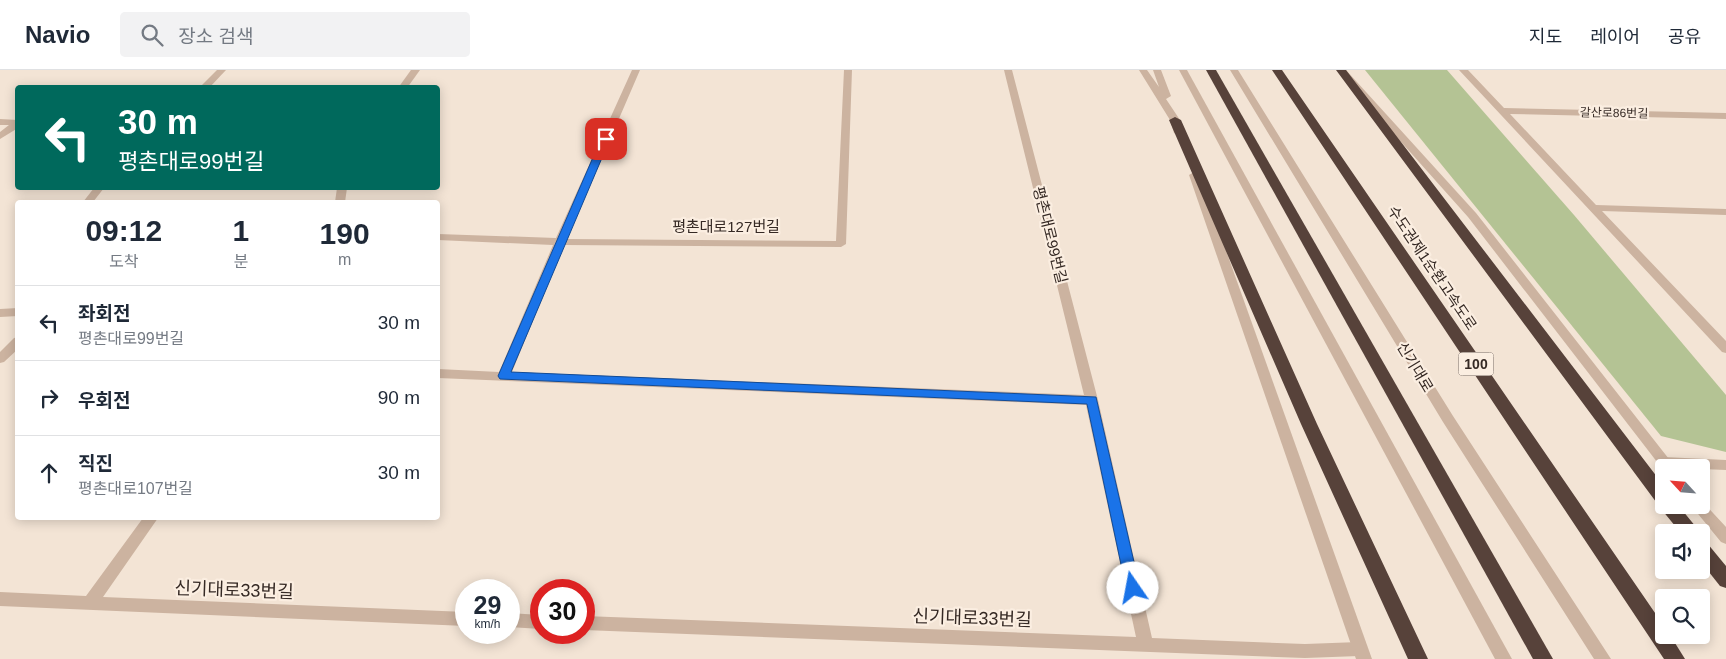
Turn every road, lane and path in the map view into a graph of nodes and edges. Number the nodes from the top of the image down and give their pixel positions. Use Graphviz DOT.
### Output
graph roads {
  1 [pos="222,70"];
  2 [pos="416,70"];
  3 [pos="636,70"];
  4 [pos="848,70"];
  5 [pos="1008,70"];
  6 [pos="1143,70"];
  7 [pos="1157,70"];
  8 [pos="1183,70"];
  9 [pos="1211,70"];
  10 [pos="1234,70"];
  11 [pos="1277,70"];
  12 [pos="1341,70"];
  13 [pos="1463,70"];
  14 [pos="206,85"];
  15 [pos="404,85"];
  16 [pos="1502,111"];
  17 [pos="1726,116"];
  18 [pos="1175,120"];
  19 [pos="0,122"];
  20 [pos="15,123"];
  21 [pos="15,125"];
  22 [pos="0,136"];
  23 [pos="97,190"];
  24 [pos="90,200"];
  25 [pos="1594,208"];
  26 [pos="1726,212"];
  27 [pos="440,236"];
  28 [pos="560,242"];
  29 [pos="0,312"];
  30 [pos="15,312"];
  31 [pos="1721,338"];
  32 [pos="15,344"];
  33 [pos="1726,349"];
  34 [pos="0,358"];
  35 [pos="440,374"];
  36 [pos="504,376"];
  37 [pos="1092,400"];
  38 [pos="1661,459"];
  39 [pos="1710,465"];
  40 [pos="1726,465"];
  41 [pos="1655,487"];
  42 [pos="1675,514"];
  43 [pos="1706,514"];
  44 [pos="150,520"];
  45 [pos="1683,524"];
  46 [pos="1726,538"];
  47 [pos="1710,560"];
  48 [pos="1726,580"];
  49 [pos="0,599"];
  50 [pos="90,604"];
  51 [pos="455,619"];
  52 [pos="595,623"];
  53 [pos="1146,645"];
  54 [pos="1361,654"];
  55 [pos="1418,659"];
  56 [pos="1504,659"];
  57 [pos="1543,659"];
  58 [pos="1603,659"];
  59 [pos="1675,659"];
  1 -- 14 [label="street"];
  2 -- 15 [label="street"];
  3 -- 28 [label="street"];
  4 -- 28 [label="street, 평촌대로127번길"];
  5 -- 37 [label="street, 평촌대로99번길"];
  6 -- 18 [label="street"];
  7 -- 18 [label="street"];
  8 -- 56 [label="street"];
  9 -- 57 [label="highway"];
  10 -- 58 [label="street, 신기대로"];
  11 -- 59 [label="highway, 수도권제1순환고속도로 / 100"];
  12 -- 38 [label="street"];
  12 -- 41 [label="highway"];
  13 -- 16 [label="street"];
  16 -- 17 [label="street, 갈산로86번길"];
  16 -- 25 [label="street"];
  18 -- 54 [label="street"];
  18 -- 55 [label="highway"];
  19 -- 20 [label="street"];
  21 -- 22 [label="street"];
  23 -- 24 [label="street"];
  25 -- 26 [label="street"];
  25 -- 31 [label="street"];
  27 -- 28 [label="street, 평촌대로127번길"];
  28 -- 36 [label="street"];
  29 -- 30 [label="street"];
  31 -- 33 [label="street"];
  32 -- 34 [label="street"];
  35 -- 36 [label="street"];
  36 -- 37 [label="street"];
  37 -- 53 [label="street, 평촌대로99번길"];
  39 -- 40 [label="street"];
  42 -- 45 [label="highway"];
  43 -- 46 [label="street"];
  44 -- 50 [label="street"];
  47 -- 48 [label="highway"];
  49 -- 50 [label="street, 신기대로33번길"];
  50 -- 51 [label="street, 신기대로33번길"];
  52 -- 53 [label="street, 신기대로33번길"];
  53 -- 54 [label="street, 신기대로33번길"];
}
